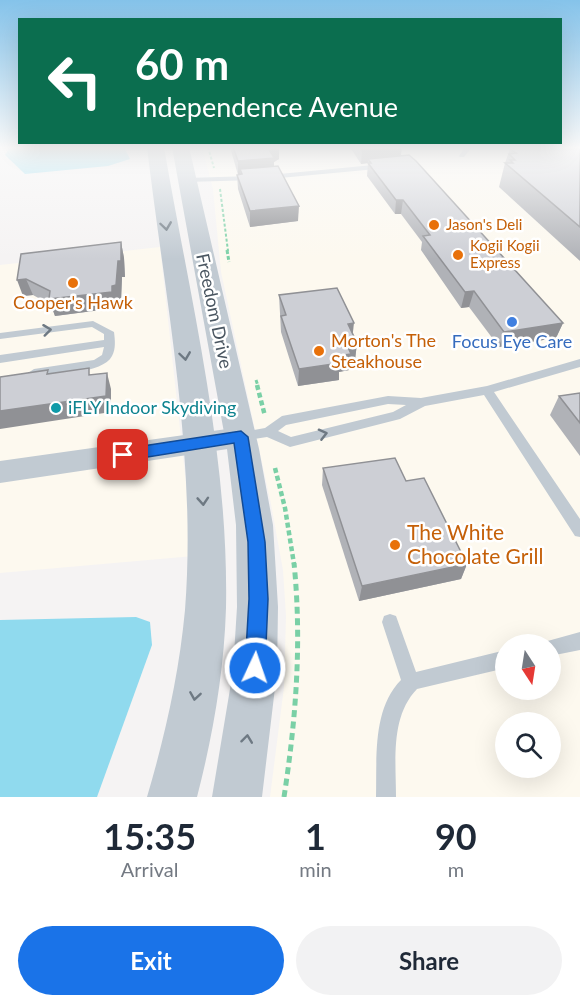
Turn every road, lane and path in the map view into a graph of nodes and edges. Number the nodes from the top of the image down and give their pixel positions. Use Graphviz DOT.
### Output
graph roads {
  1 [pos="160,184"];
  2 [pos="196,184"];
  3 [pos="219,184"];
  4 [pos="187,185"];
  5 [pos="229,266"];
  6 [pos="0,336"];
  7 [pos="109,343"];
  8 [pos="0,359"];
  9 [pos="580,363"];
  10 [pos="253,370"];
  11 [pos="23,374"];
  12 [pos="487,390"];
  13 [pos="421,402"];
  14 [pos="258,426"];
  15 [pos="198,443"];
  16 [pos="0,472"];
  17 [pos="277,473"];
  18 [pos="580,531"];
  19 [pos="390,622"];
  20 [pos="580,641"];
  21 [pos="561,645"];
  22 [pos="495,662"];
  23 [pos="411,683"];
  24 [pos="172,797"];
  25 [pos="237,797"];
  26 [pos="284,797"];
  27 [pos="386,797"];
  1 -- 15 [label="street, Freedom Drive, one-way"];
  2 -- 4 [label="lane"];
  3 -- 5 [label="path"];
  4 -- 14 [label="street, Freedom Drive"];
  6 -- 7 [label="lane, one-way"];
  7 -- 8 [label="lane"];
  7 -- 11 [label="lane"];
  9 -- 12 [label="lane"];
  10 -- 14 [label="path"];
  12 -- 13 [label="lane"];
  12 -- 18 [label="lane"];
  13 -- 14 [label="lane"];
  14 -- 13 [label="lane, one-way"];
  14 -- 15 [label="street"];
  25 -- 14 [label="street, Freedom Drive, one-way"];
  15 -- 16 [label="street"];
  15 -- 24 [label="street, Freedom Drive, one-way"];
  17 -- 26 [label="path"];
  19 -- 23 [label="lane"];
  20 -- 21 [label="lane"];
  22 -- 23 [label="lane"];
  23 -- 27 [label="lane"];
}
